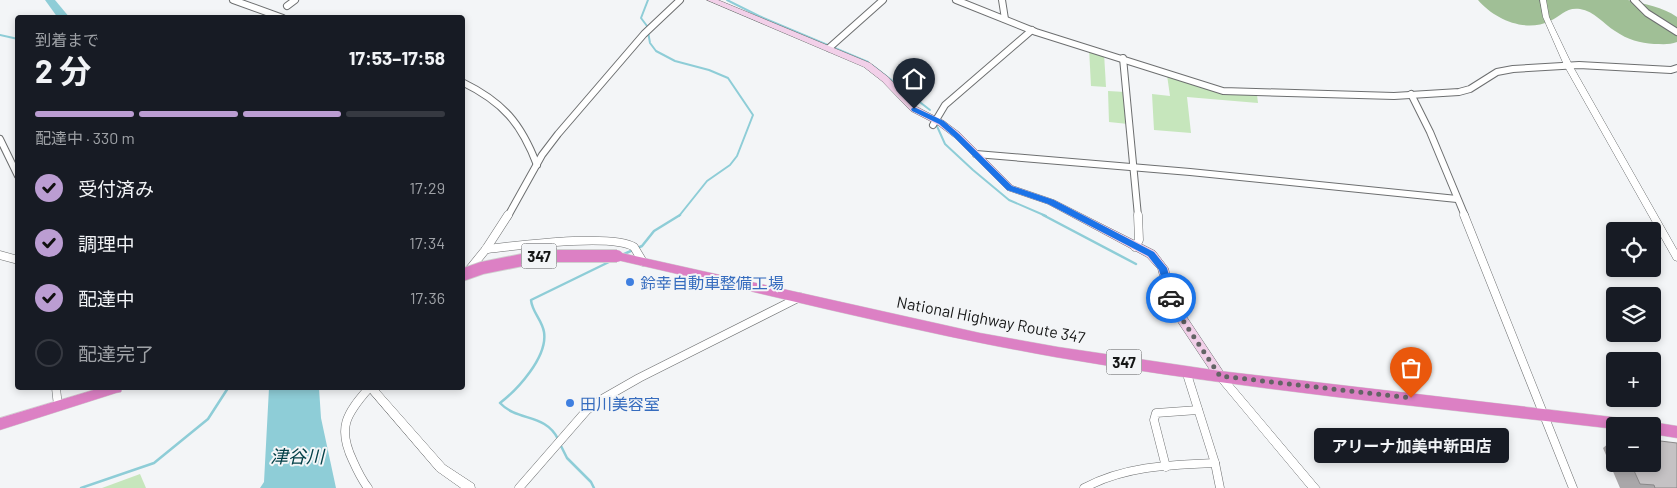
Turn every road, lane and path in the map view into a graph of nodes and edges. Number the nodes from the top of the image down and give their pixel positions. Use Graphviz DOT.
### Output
graph roads {
  1 [pos="233,0"];
  2 [pos="295,0"];
  3 [pos="680,0"];
  4 [pos="711,0"];
  5 [pos="883,0"];
  6 [pos="956,0"];
  7 [pos="1002,0"];
  8 [pos="1543,0"];
  9 [pos="1634,0"];
  10 [pos="287,6"];
  11 [pos="275,15"];
  12 [pos="1005,19"];
  13 [pos="1032,30"];
  14 [pos="1677,32"];
  15 [pos="829,48"];
  16 [pos="1123,58"];
  17 [pos="1568,65"];
  18 [pos="1677,68"];
  19 [pos="465,84"];
  20 [pos="1411,94"];
  21 [pos="935,123"];
  22 [pos="0,139"];
  23 [pos="976,154"];
  24 [pos="537,165"];
  25 [pos="1134,169"];
  26 [pos="15,170"];
  27 [pos="1457,199"];
  28 [pos="1135,247"];
  29 [pos="486,249"];
  30 [pos="0,255"];
  31 [pos="641,257"];
  32 [pos="1677,258"];
  33 [pos="15,259"];
  34 [pos="465,273"];
  35 [pos="465,275"];
  36 [pos="801,297"];
  37 [pos="1186,371"];
  38 [pos="1220,376"];
  39 [pos="56,390"];
  40 [pos="110,390"];
  41 [pos="368,390"];
  42 [pos="372,390"];
  43 [pos="58,406"];
  44 [pos="1198,410"];
  45 [pos="1545,414"];
  46 [pos="1606,422"];
  47 [pos="0,424"];
  48 [pos="1661,429"];
  49 [pos="1677,432"];
  50 [pos="1215,463"];
  51 [pos="1166,466"];
  52 [pos="368,488"];
  53 [pos="470,488"];
  54 [pos="520,488"];
  55 [pos="1084,488"];
  56 [pos="1220,488"];
  57 [pos="1315,488"];
  58 [pos="1573,488"];
  1 -- 11 [label="street"];
  2 -- 10 [label="street"];
  3 -- 24 [label="street"];
  4 -- 15 [label="main road"];
  5 -- 15 [label="street"];
  6 -- 12 [label="street"];
  7 -- 12 [label="street"];
  8 -- 17 [label="street"];
  9 -- 14 [label="street"];
  12 -- 13 [label="street"];
  13 -- 16 [label="street"];
  13 -- 21 [label="street"];
  15 -- 21 [label="main road"];
  16 -- 20 [label="street"];
  16 -- 25 [label="street"];
  17 -- 18 [label="street"];
  17 -- 20 [label="street"];
  17 -- 32 [label="street"];
  19 -- 24 [label="street"];
  20 -- 27 [label="street"];
  21 -- 23 [label="main road"];
  22 -- 26 [label="street"];
  23 -- 25 [label="street"];
  23 -- 28 [label="main road"];
  24 -- 29 [label="street"];
  25 -- 27 [label="street"];
  25 -- 28 [label="street"];
  27 -- 45 [label="street"];
  28 -- 38 [label="main road"];
  29 -- 31 [label="street"];
  29 -- 34 [label="street"];
  30 -- 33 [label="street"];
  31 -- 35 [label="highway, National Highway Route 347 / 347, bridge"];
  31 -- 36 [label="highway, National Highway Route 347 / 347"];
  36 -- 37 [label="highway, National Highway Route 347 / 347"];
  36 -- 54 [label="street"];
  37 -- 38 [label="highway, National Highway Route 347 / 347"];
  37 -- 44 [label="street"];
  38 -- 45 [label="highway, National Highway Route 347 / 347"];
  38 -- 57 [label="street"];
  39 -- 43 [label="street"];
  40 -- 43 [label="highway"];
  41 -- 52 [label="street"];
  42 -- 53 [label="street"];
  43 -- 47 [label="highway"];
  44 -- 50 [label="street"];
  44 -- 51 [label="street"];
  45 -- 46 [label="highway, National Highway Route 347 / 347"];
  45 -- 58 [label="street"];
  48 -- 49 [label="highway"];
  50 -- 51 [label="street"];
  50 -- 56 [label="street"];
  51 -- 55 [label="street"];
}
